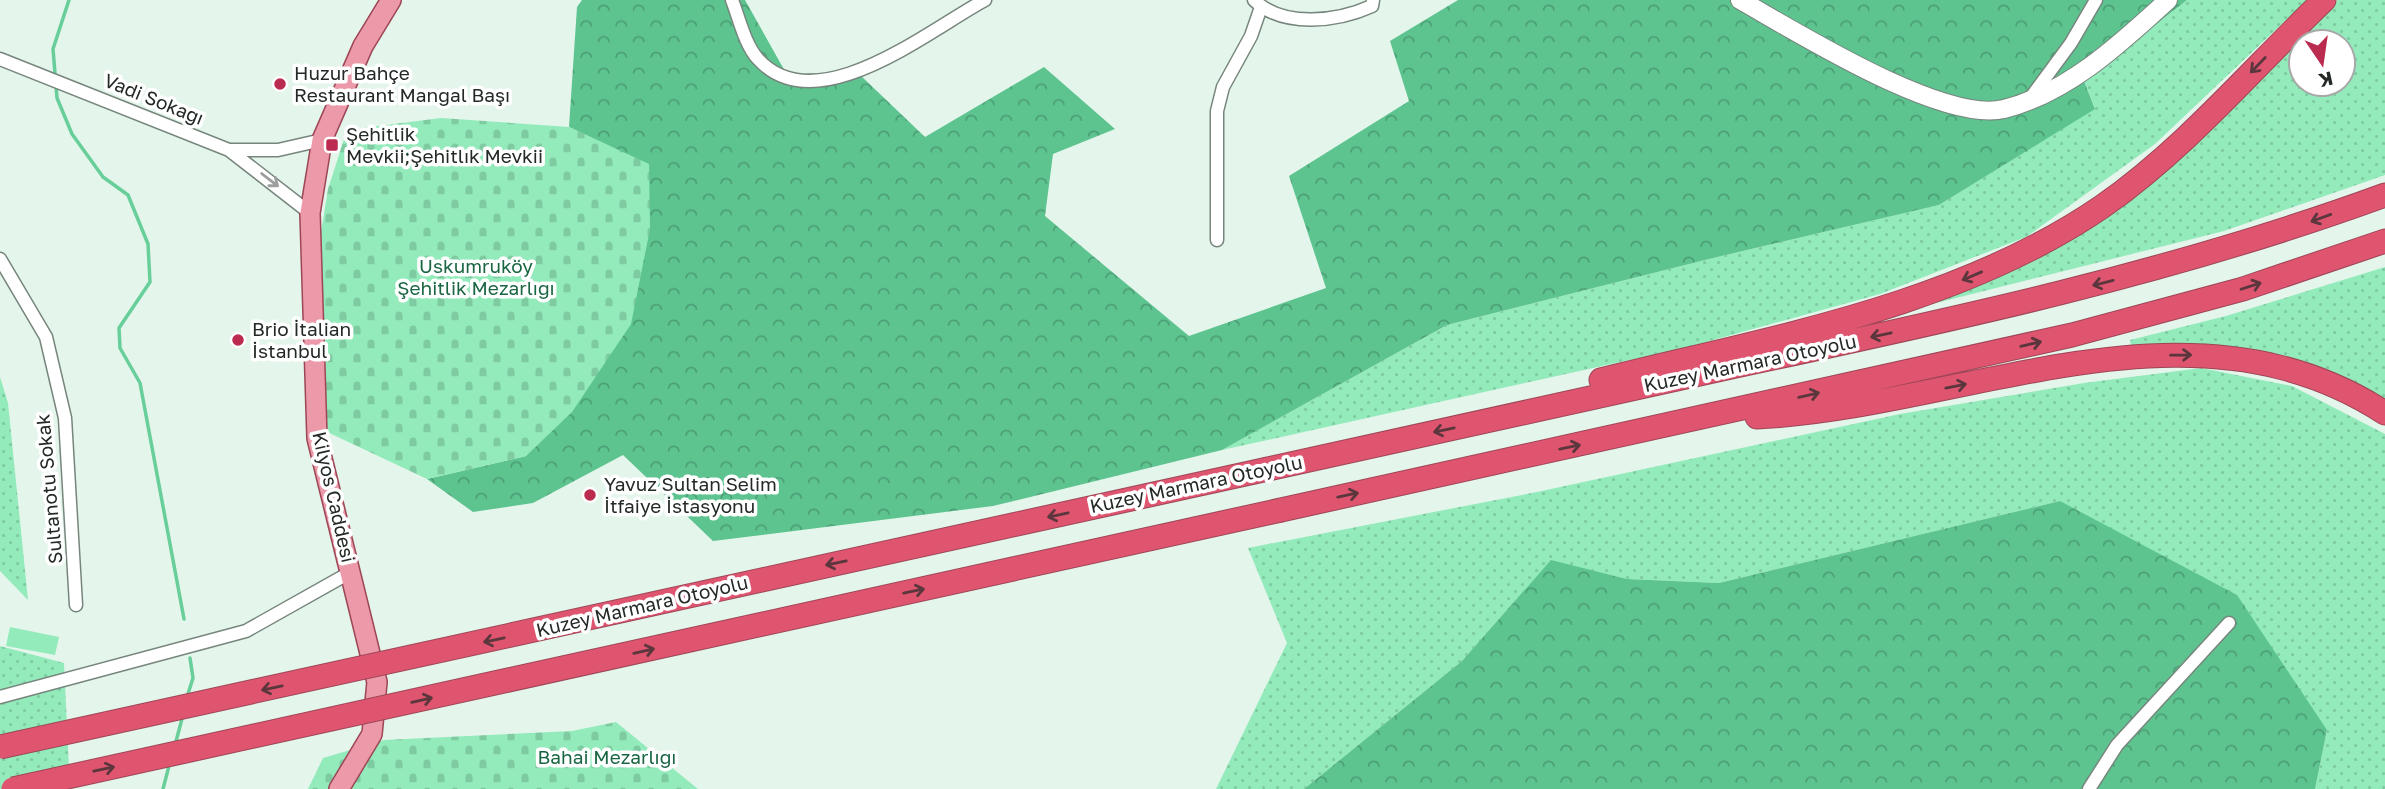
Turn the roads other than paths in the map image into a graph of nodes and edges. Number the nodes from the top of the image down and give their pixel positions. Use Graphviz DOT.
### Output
graph roads {
  1 [pos="391,0"];
  2 [pos="732,0"];
  3 [pos="985,0"];
  4 [pos="1373,0"];
  5 [pos="1740,0"];
  6 [pos="2096,0"];
  7 [pos="2168,0"];
  8 [pos="2324,0"];
  9 [pos="1258,3"];
  10 [pos="0,59"];
  11 [pos="2029,100"];
  12 [pos="322,140"];
  13 [pos="229,150"];
  14 [pos="2385,195"];
  15 [pos="310,212"];
  16 [pos="1217,240"];
  17 [pos="2385,241"];
  18 [pos="0,259"];
  19 [pos="2385,413"];
  20 [pos="1491,420"];
  21 [pos="1695,420"];
  22 [pos="352,572"];
  23 [pos="76,604"];
  24 [pos="2229,623"];
  25 [pos="0,697"];
  26 [pos="0,747"];
  27 [pos="13,789"];
  28 [pos="339,789"];
  29 [pos="2090,789"];
  1 -- 12 [label="main road, Kilyos Caddesi"];
  2 -- 3 [label="street"];
  4 -- 9 [label="street"];
  5 -- 11 [label="main road"];
  6 -- 11 [label="street"];
  7 -- 11 [label="main road"];
  8 -- 20 [label="highway, one-way"];
  9 -- 16 [label="street"];
  10 -- 13 [label="street, Vadi Sokağı"];
  12 -- 13 [label="street, Vadi Sokağı"];
  12 -- 15 [label="main road, Kilyos Caddesi"];
  13 -- 15 [label="street, Vadi Sokağı, one-way"];
  14 -- 20 [label="highway, Kuzey Marmara Otoyolu, one-way"];
  15 -- 22 [label="main road, Kilyos Caddesi"];
  21 -- 17 [label="highway, one-way"];
  18 -- 23 [label="street, Sultanotu Sokak"];
  21 -- 19 [label="highway, one-way"];
  20 -- 26 [label="highway, Kuzey Marmara Otoyolu, one-way, bridge"];
  27 -- 21 [label="highway, one-way, bridge"];
  22 -- 25 [label="street"];
  22 -- 28 [label="main road, Kilyos Caddesi"];
  24 -- 29 [label="street"];
}
